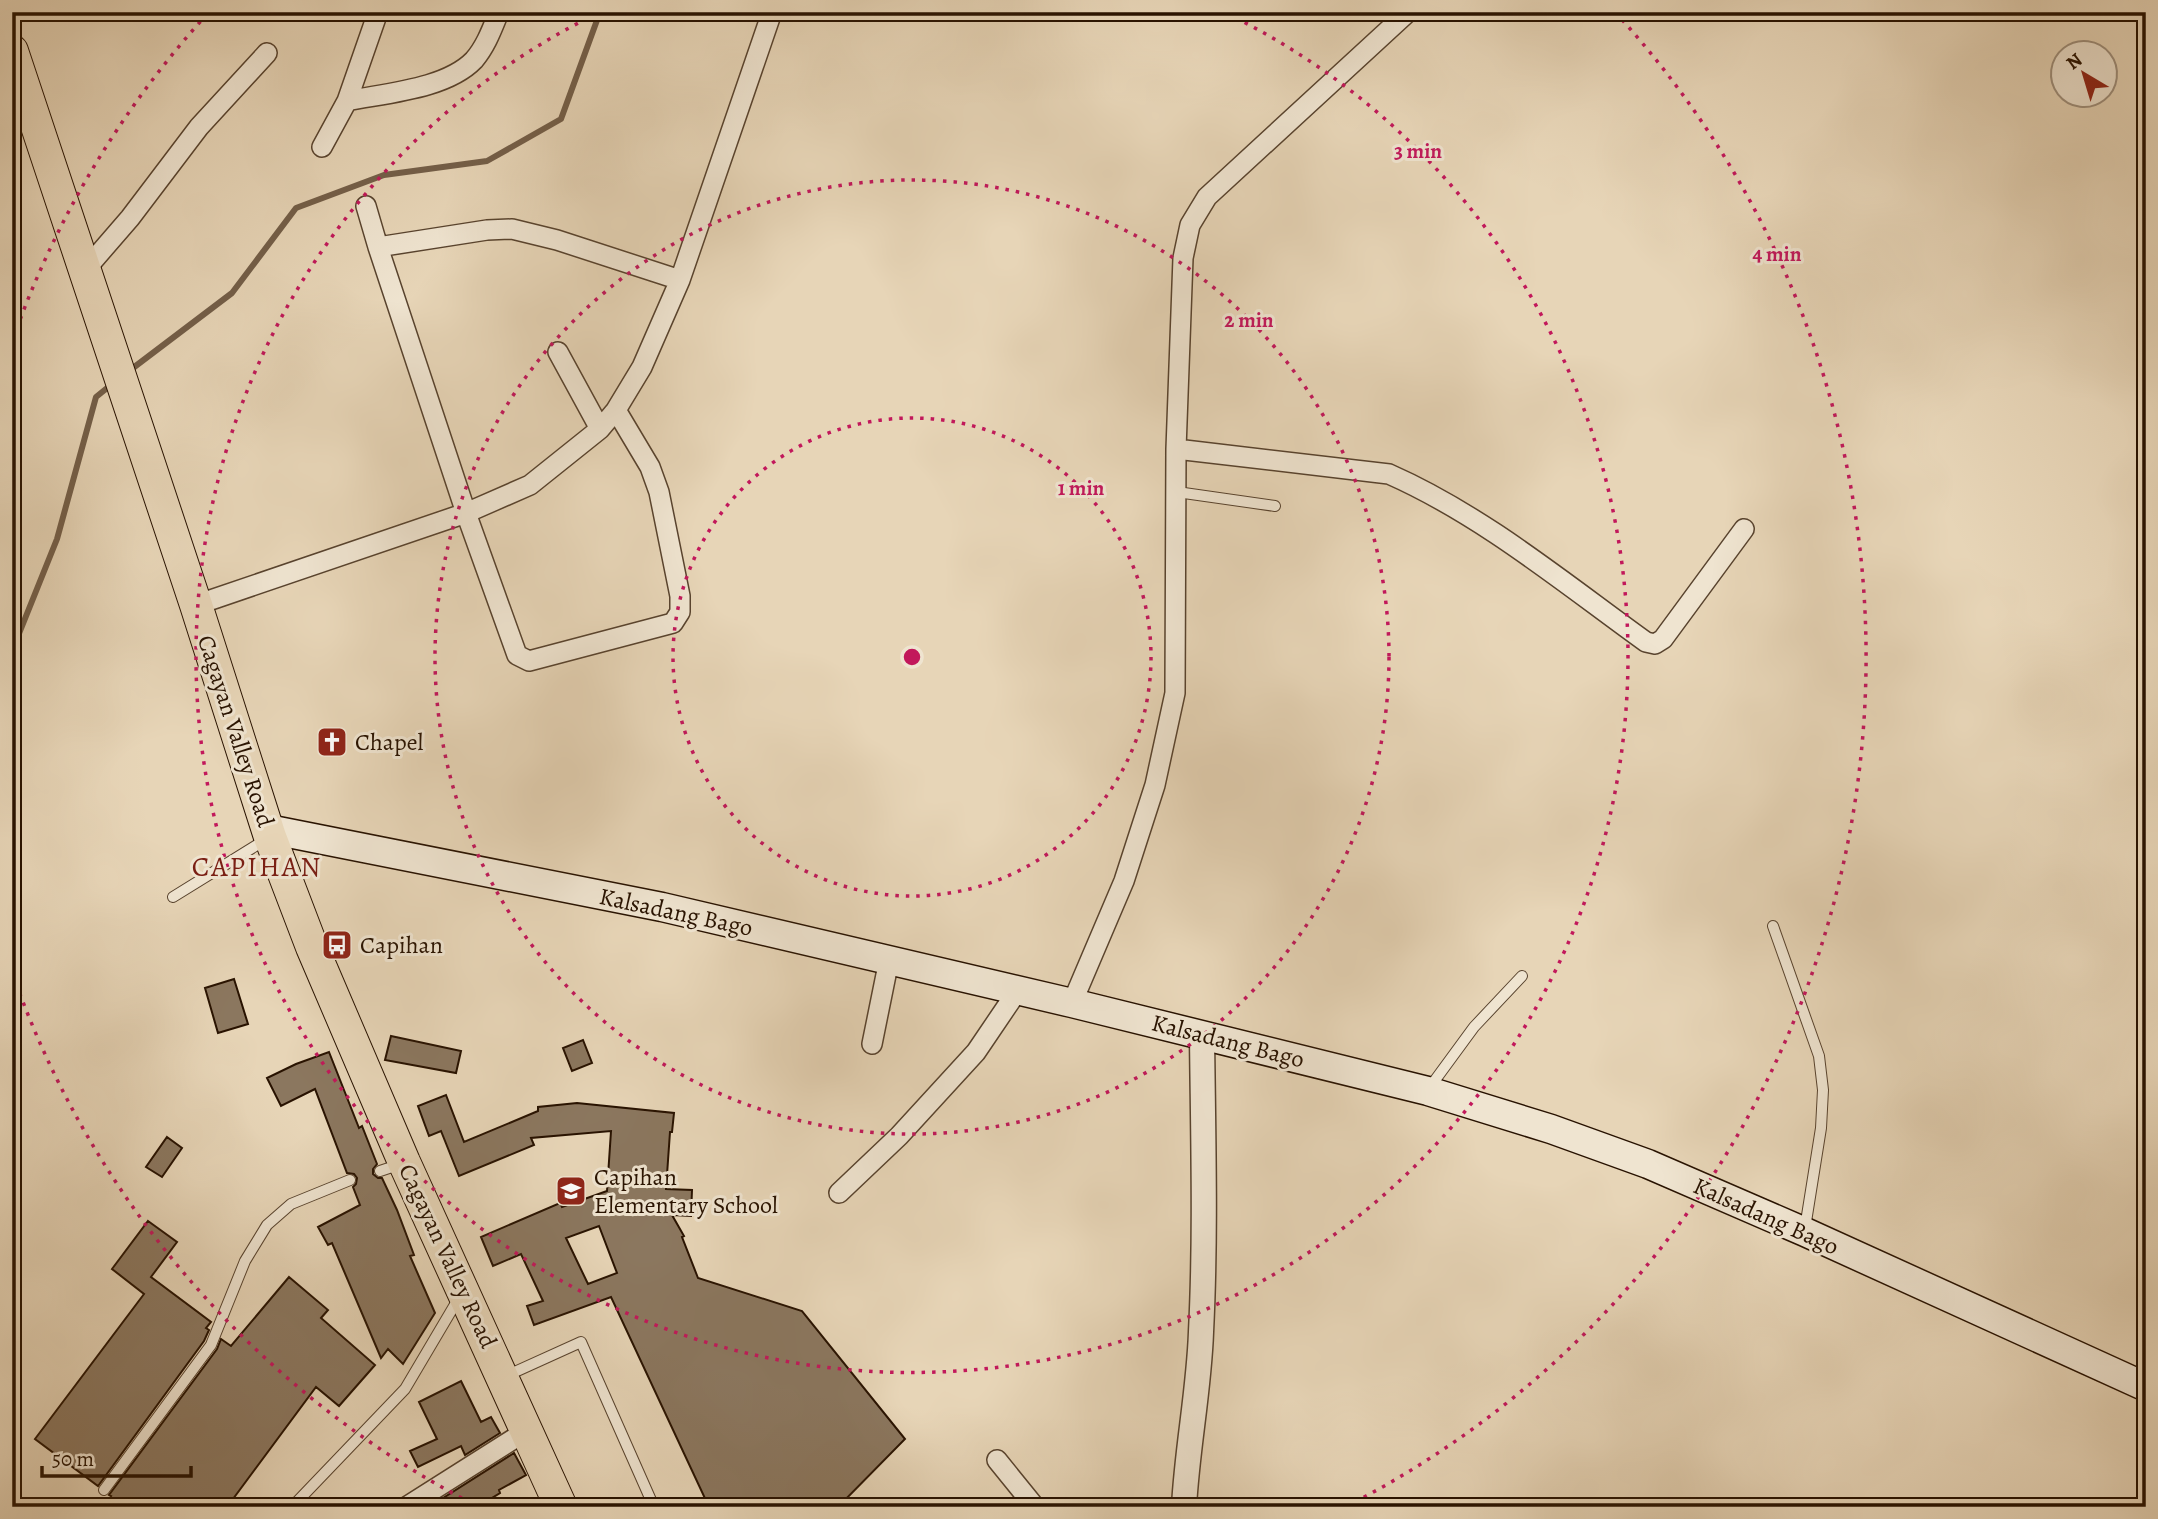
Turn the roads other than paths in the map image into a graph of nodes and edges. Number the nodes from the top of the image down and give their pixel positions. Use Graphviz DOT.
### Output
graph roads {
  1 [pos="378,12"];
  2 [pos="499,12"];
  3 [pos="772,12"];
  4 [pos="1408,12"];
  5 [pos="12,51"];
  6 [pos="267,53"];
  7 [pos="347,101"];
  8 [pos="322,147"];
  9 [pos="366,206"];
  10 [pos="378,247"];
  11 [pos="85,270"];
  12 [pos="680,281"];
  13 [pos="558,352"];
  14 [pos="616,410"];
  15 [pos="600,429"];
  16 [pos="1176,449"];
  17 [pos="1177,492"];
  18 [pos="1275,506"];
  19 [pos="466,513"];
  20 [pos="1744,530"];
  21 [pos="196,605"];
  22 [pos="269,833"];
  23 [pos="173,897"];
  24 [pos="1773,926"];
  25 [pos="889,960"];
  26 [pos="1522,976"];
  27 [pos="1018,990"];
  28 [pos="1072,1003"];
  29 [pos="1202,1035"];
  30 [pos="872,1044"];
  31 [pos="1428,1091"];
  32 [pos="350,1180"];
  33 [pos="839,1193"];
  34 [pos="1805,1232"];
  35 [pos="463,1289"];
  36 [pos="503,1377"];
  37 [pos="2146,1387"];
  38 [pos="526,1431"];
  39 [pos="997,1460"];
  40 [pos="104,1490"];
  41 [pos="292,1507"];
  42 [pos="406,1507"];
  43 [pos="561,1507"];
  44 [pos="654,1507"];
  45 [pos="1035,1507"];
  46 [pos="1184,1507"];
  1 -- 7 [label="street"];
  2 -- 7 [label="street"];
  3 -- 12 [label="street"];
  4 -- 16 [label="street"];
  5 -- 11 [label="highway, Cagayan Valley Road"];
  6 -- 11 [label="street"];
  7 -- 8 [label="street"];
  9 -- 10 [label="street"];
  10 -- 12 [label="street"];
  10 -- 19 [label="street"];
  11 -- 21 [label="highway, Cagayan Valley Road"];
  12 -- 14 [label="street"];
  13 -- 15 [label="street"];
  14 -- 15 [label="street"];
  14 -- 19 [label="street"];
  15 -- 19 [label="street"];
  16 -- 17 [label="street"];
  16 -- 20 [label="street"];
  17 -- 18 [label="lane"];
  17 -- 28 [label="street"];
  19 -- 21 [label="street"];
  21 -- 22 [label="highway, Cagayan Valley Road"];
  22 -- 23 [label="lane"];
  22 -- 25 [label="main road, Kalsadang Bago"];
  22 -- 35 [label="highway, Cagayan Valley Road"];
  24 -- 34 [label="lane"];
  25 -- 27 [label="main road, Kalsadang Bago"];
  25 -- 30 [label="street"];
  26 -- 31 [label="lane"];
  27 -- 28 [label="main road, Kalsadang Bago"];
  27 -- 33 [label="street"];
  28 -- 29 [label="main road, Kalsadang Bago"];
  29 -- 31 [label="main road, Kalsadang Bago"];
  29 -- 46 [label="street"];
  31 -- 34 [label="main road, Kalsadang Bago"];
  32 -- 40 [label="lane"];
  34 -- 37 [label="main road, Kalsadang Bago"];
  35 -- 36 [label="highway, Cagayan Valley Road"];
  35 -- 41 [label="lane"];
  36 -- 38 [label="highway, Cagayan Valley Road"];
  36 -- 44 [label="lane"];
  38 -- 42 [label="street"];
  38 -- 43 [label="highway, Cagayan Valley Road"];
  39 -- 45 [label="street"];
}
